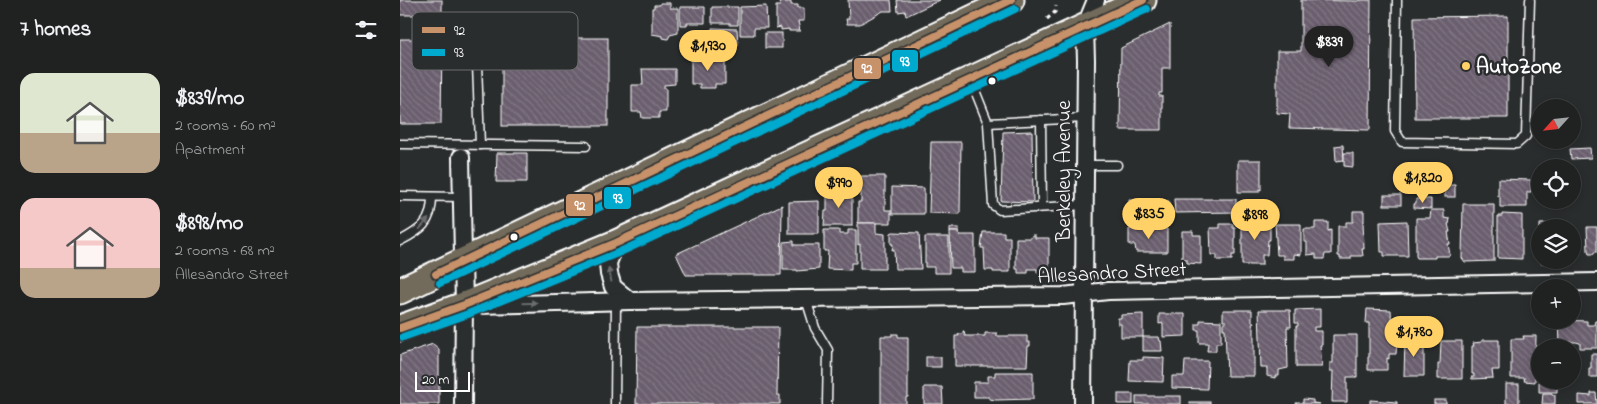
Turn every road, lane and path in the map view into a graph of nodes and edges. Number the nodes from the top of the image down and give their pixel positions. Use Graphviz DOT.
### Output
graph roads {
  1 [pos="1011,0"];
  2 [pos="1096,0"];
  3 [pos="1144,0"];
  4 [pos="1397,0"];
  5 [pos="1530,0"];
  6 [pos="1085,27"];
  7 [pos="477,70"];
  8 [pos="971,80"];
  9 [pos="1084,118"];
  10 [pos="1041,120"];
  11 [pos="988,123"];
  12 [pos="400,144"];
  13 [pos="480,145"];
  14 [pos="586,146"];
  15 [pos="461,151"];
  16 [pos="1117,165"];
  17 [pos="1084,166"];
  18 [pos="400,196"];
  19 [pos="432,197"];
  20 [pos="462,198"];
  21 [pos="1084,205"];
  22 [pos="1042,207"];
  23 [pos="400,241"];
  24 [pos="616,243"];
  25 [pos="464,261"];
  26 [pos="1597,282"];
  27 [pos="400,291"];
  28 [pos="1084,293"];
  29 [pos="806,299"];
  30 [pos="623,301"];
  31 [pos="464,305"];
  32 [pos="400,328"];
  33 [pos="463,404"];
  34 [pos="615,404"];
  35 [pos="827,404"];
  36 [pos="1083,404"];
  1 -- 25 [label="main road"];
  2 -- 6 [label="street, Berkeley Avenue"];
  3 -- 6 [label="main road"];
  4 -- 5 [label="lane"];
  6 -- 8 [label="main road"];
  6 -- 9 [label="street, Berkeley Avenue"];
  7 -- 13 [label="lane"];
  8 -- 11 [label="lane"];
  8 -- 24 [label="main road"];
  9 -- 10 [label="lane"];
  9 -- 17 [label="street, Berkeley Avenue"];
  10 -- 11 [label="lane"];
  10 -- 22 [label="lane"];
  11 -- 22 [label="lane"];
  12 -- 15 [label="lane"];
  13 -- 14 [label="lane"];
  13 -- 15 [label="lane"];
  15 -- 20 [label="street"];
  16 -- 17 [label="lane"];
  17 -- 21 [label="street, Berkeley Avenue"];
  18 -- 19 [label="lane"];
  19 -- 20 [label="lane"];
  23 -- 19 [label="lane, one-way"];
  20 -- 25 [label="street"];
  21 -- 22 [label="lane"];
  21 -- 28 [label="street, Berkeley Avenue"];
  30 -- 24 [label="street, one-way"];
  24 -- 31 [label="main road"];
  25 -- 27 [label="main road"];
  25 -- 31 [label="street"];
  26 -- 28 [label="street, Allesandro Street"];
  28 -- 29 [label="street, Allesandro Street"];
  28 -- 36 [label="street, Berkeley Avenue"];
  29 -- 30 [label="street, Allesandro Street"];
  29 -- 35 [label="lane"];
  31 -- 30 [label="street, Allesandro Street, one-way"];
  30 -- 34 [label="lane"];
  31 -- 32 [label="main road"];
  31 -- 33 [label="street"];
}
